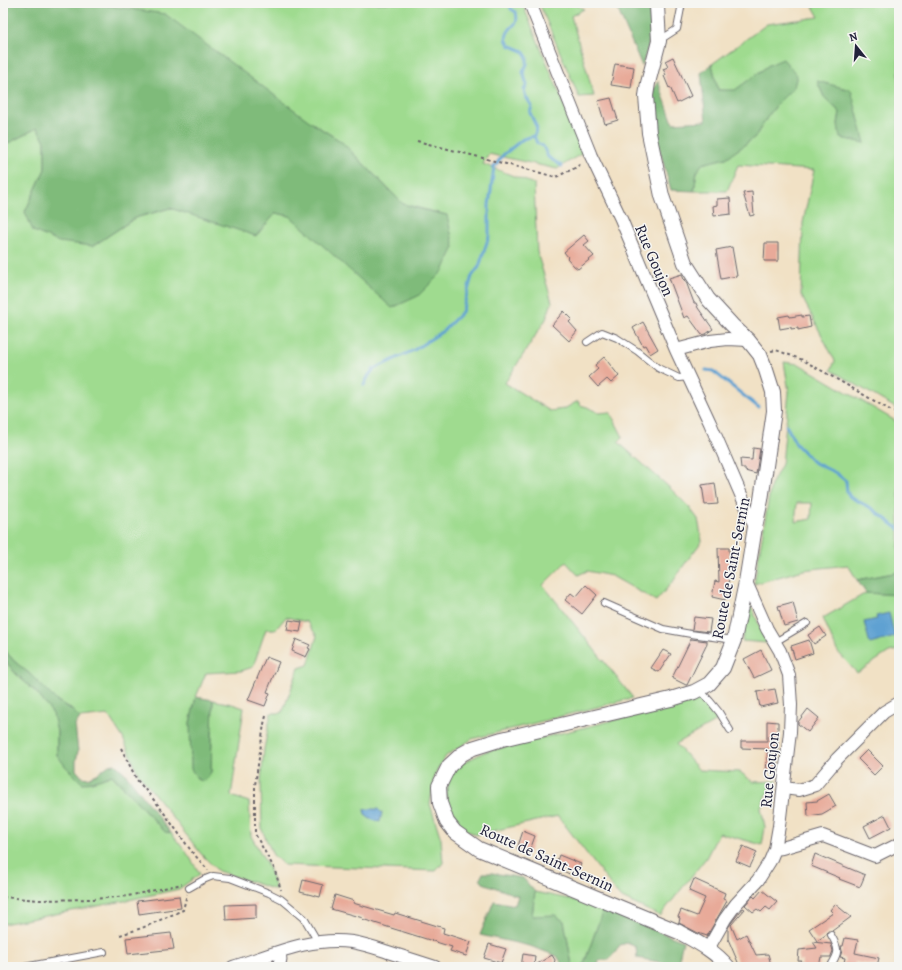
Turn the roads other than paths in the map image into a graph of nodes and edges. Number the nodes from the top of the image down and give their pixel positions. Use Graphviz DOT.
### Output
graph roads {
  1 [pos="530,3"];
  2 [pos="656,3"];
  3 [pos="682,3"];
  4 [pos="659,41"];
  5 [pos="748,340"];
  6 [pos="586,342"];
  7 [pos="676,350"];
  8 [pos="689,377"];
  9 [pos="755,527"];
  10 [pos="746,582"];
  11 [pos="604,603"];
  12 [pos="807,623"];
  13 [pos="734,640"];
  14 [pos="775,642"];
  15 [pos="699,689"];
  16 [pos="899,703"];
  17 [pos="730,730"];
  18 [pos="784,788"];
  19 [pos="899,844"];
  20 [pos="775,849"];
  21 [pos="189,888"];
  22 [pos="831,936"];
  23 [pos="318,942"];
  24 [pos="708,949"];
  25 [pos="104,952"];
  26 [pos="279,952"];
  27 [pos="24,967"];
  28 [pos="233,967"];
  29 [pos="278,967"];
  30 [pos="435,967"];
  31 [pos="728,967"];
  32 [pos="830,967"];
  1 -- 7 [label="street, Rue Goujon"];
  2 -- 4 [label="street, Route de Saint-Sernin"];
  3 -- 4 [label="lane"];
  4 -- 5 [label="street, Route de Saint-Sernin"];
  5 -- 7 [label="street"];
  5 -- 9 [label="street, Route de Saint-Sernin"];
  6 -- 8 [label="lane"];
  7 -- 8 [label="street, Rue Goujon"];
  8 -- 9 [label="street, Rue Goujon"];
  9 -- 10 [label="street, Route de Saint-Sernin"];
  10 -- 13 [label="street, Route de Saint-Sernin"];
  10 -- 14 [label="street, Rue Goujon"];
  11 -- 13 [label="lane"];
  12 -- 14 [label="lane"];
  13 -- 15 [label="street, Route de Saint-Sernin"];
  14 -- 18 [label="street, Rue Goujon"];
  15 -- 17 [label="lane"];
  15 -- 24 [label="street, Route de Saint-Sernin"];
  16 -- 18 [label="street"];
  18 -- 20 [label="street, Rue Goujon"];
  19 -- 20 [label="street"];
  20 -- 24 [label="street, Rue Goujon"];
  21 -- 23 [label="lane"];
  22 -- 32 [label="lane"];
  23 -- 26 [label="street"];
  23 -- 30 [label="street"];
  24 -- 31 [label="street, Route de Saint-Sernin"];
  25 -- 27 [label="lane"];
  26 -- 28 [label="street"];
  26 -- 29 [label="street"];
}
